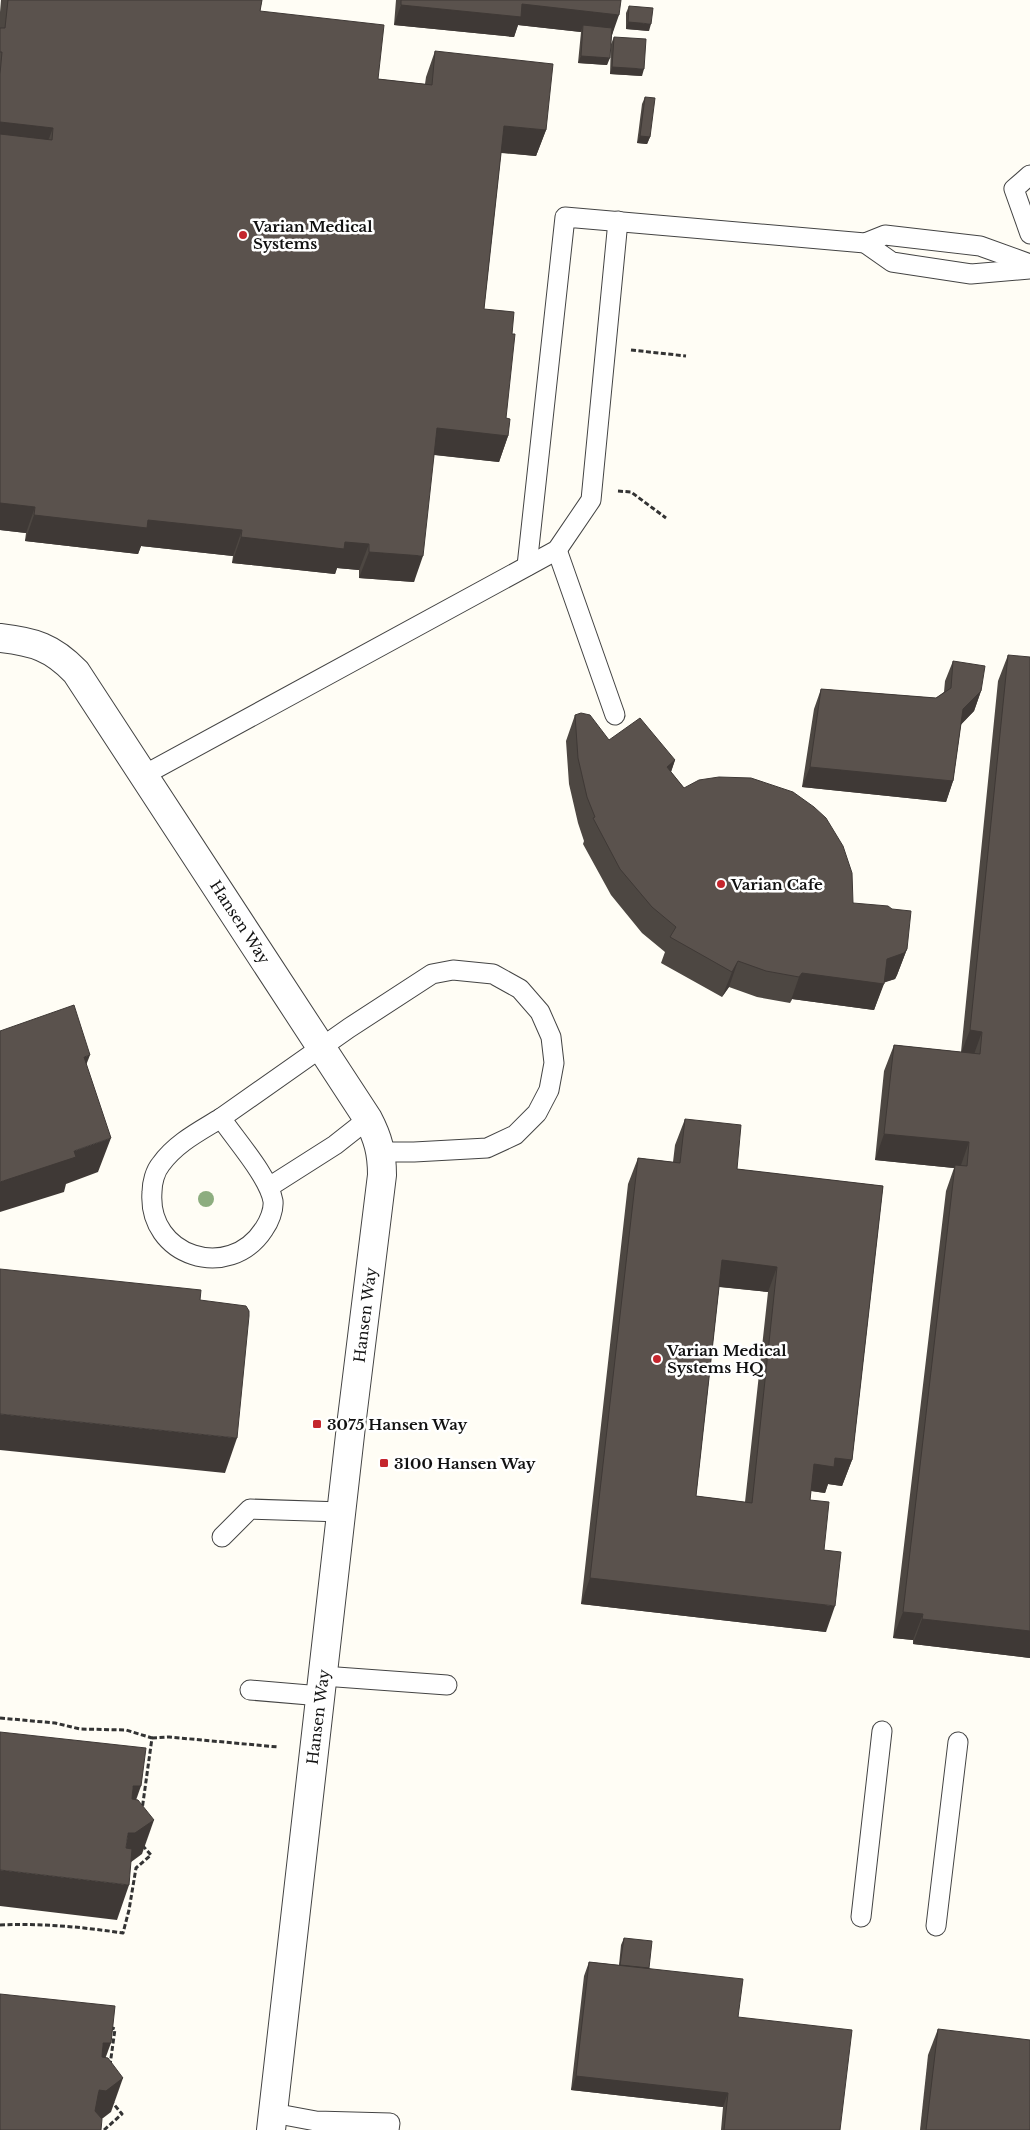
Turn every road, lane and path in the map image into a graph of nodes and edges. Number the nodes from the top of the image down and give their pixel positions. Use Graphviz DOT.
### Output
graph roads {
  1 [pos="1030,175"];
  2 [pos="618,221"];
  3 [pos="1030,234"];
  4 [pos="865,243"];
  5 [pos="1030,264"];
  6 [pos="1030,269"];
  7 [pos="630,350"];
  8 [pos="686,356"];
  9 [pos="614,491"];
  10 [pos="666,518"];
  11 [pos="557,550"];
  12 [pos="527,566"];
  13 [pos="0,638"];
  14 [pos="615,714"];
  15 [pos="144,775"];
  16 [pos="321,1048"];
  17 [pos="221,1118"];
  18 [pos="368,1120"];
  19 [pos="382,1152"];
  20 [pos="269,1187"];
  21 [pos="342,1512"];
  22 [pos="222,1537"];
  23 [pos="447,1685"];
  24 [pos="322,1686"];
  25 [pos="250,1690"];
  26 [pos="0,1718"];
  27 [pos="882,1731"];
  28 [pos="152,1738"];
  29 [pos="958,1742"];
  30 [pos="278,1747"];
  31 [pos="140,1819"];
  32 [pos="141,1843"];
  33 [pos="861,1917"];
  34 [pos="0,1925"];
  35 [pos="936,1926"];
  36 [pos="107,2026"];
  37 [pos="109,2069"];
  38 [pos="109,2100"];
  39 [pos="272,2121"];
  40 [pos="389,2127"];
  41 [pos="104,2130"];
  1 -- 3 [label="lane"];
  2 -- 4 [label="lane"];
  2 -- 11 [label="lane"];
  2 -- 12 [label="lane"];
  4 -- 5 [label="lane"];
  4 -- 6 [label="lane"];
  7 -- 8 [label="path"];
  9 -- 10 [label="path"];
  11 -- 12 [label="lane"];
  11 -- 14 [label="lane"];
  12 -- 15 [label="lane"];
  13 -- 15 [label="street, Hansen Way"];
  15 -- 16 [label="street, Hansen Way"];
  16 -- 17 [label="lane"];
  16 -- 18 [label="street, Hansen Way"];
  16 -- 19 [label="lane"];
  17 -- 20 [label="lane"];
  17 -- 20 [label="lane"];
  18 -- 19 [label="street, Hansen Way"];
  18 -- 20 [label="lane"];
  19 -- 21 [label="street, Hansen Way"];
  21 -- 22 [label="lane"];
  21 -- 24 [label="street, Hansen Way"];
  23 -- 24 [label="lane"];
  24 -- 25 [label="lane"];
  24 -- 39 [label="street, Hansen Way"];
  26 -- 28 [label="path"];
  27 -- 33 [label="lane"];
  28 -- 30 [label="path"];
  28 -- 31 [label="path"];
  29 -- 35 [label="lane"];
  32 -- 34 [label="path"];
  36 -- 37 [label="path"];
  38 -- 41 [label="path"];
  39 -- 40 [label="lane"];
}
